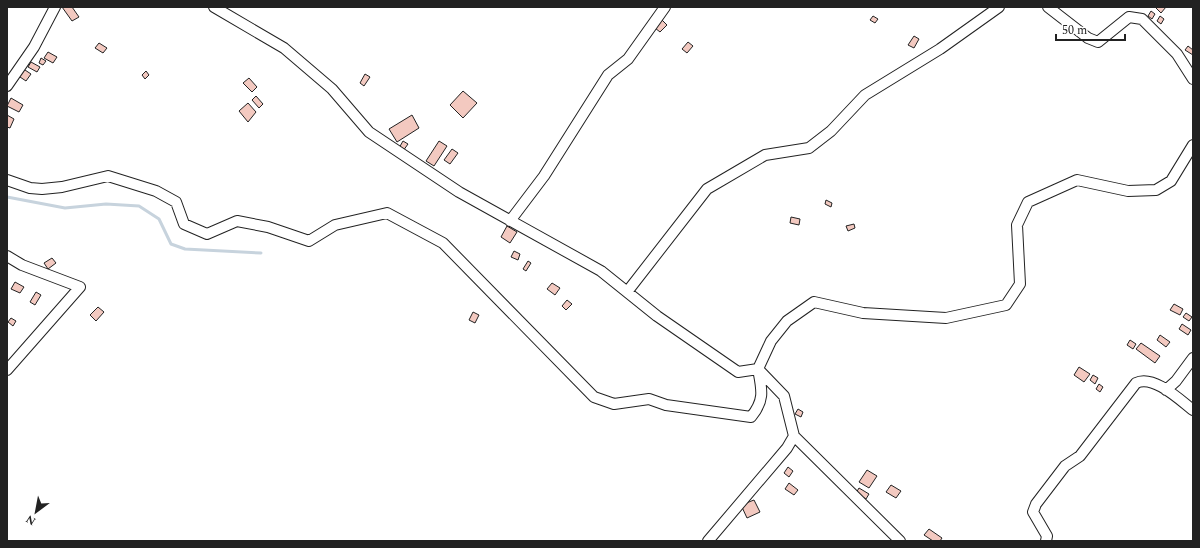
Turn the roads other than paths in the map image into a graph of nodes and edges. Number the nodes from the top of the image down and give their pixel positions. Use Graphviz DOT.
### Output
graph roads {
  1 [pos="55,7"];
  2 [pos="214,7"];
  3 [pos="665,7"];
  4 [pos="999,7"];
  5 [pos="1048,7"];
  6 [pos="1193,79"];
  7 [pos="7,86"];
  8 [pos="1193,145"];
  9 [pos="7,180"];
  10 [pos="510,221"];
  11 [pos="7,256"];
  12 [pos="627,292"];
  13 [pos="1193,358"];
  14 [pos="758,369"];
  15 [pos="7,370"];
  16 [pos="1166,390"];
  17 [pos="1193,410"];
  18 [pos="794,436"];
  19 [pos="708,541"];
  20 [pos="900,541"];
  21 [pos="1046,541"];
  1 -- 7 [label="street"];
  2 -- 10 [label="street"];
  3 -- 10 [label="street"];
  4 -- 12 [label="street"];
  5 -- 6 [label="street"];
  8 -- 14 [label="street"];
  9 -- 14 [label="street"];
  10 -- 12 [label="street"];
  11 -- 15 [label="street"];
  12 -- 14 [label="street"];
  13 -- 16 [label="street"];
  14 -- 18 [label="street"];
  16 -- 17 [label="street"];
  16 -- 21 [label="street"];
  18 -- 19 [label="street"];
  18 -- 20 [label="street"];
}
